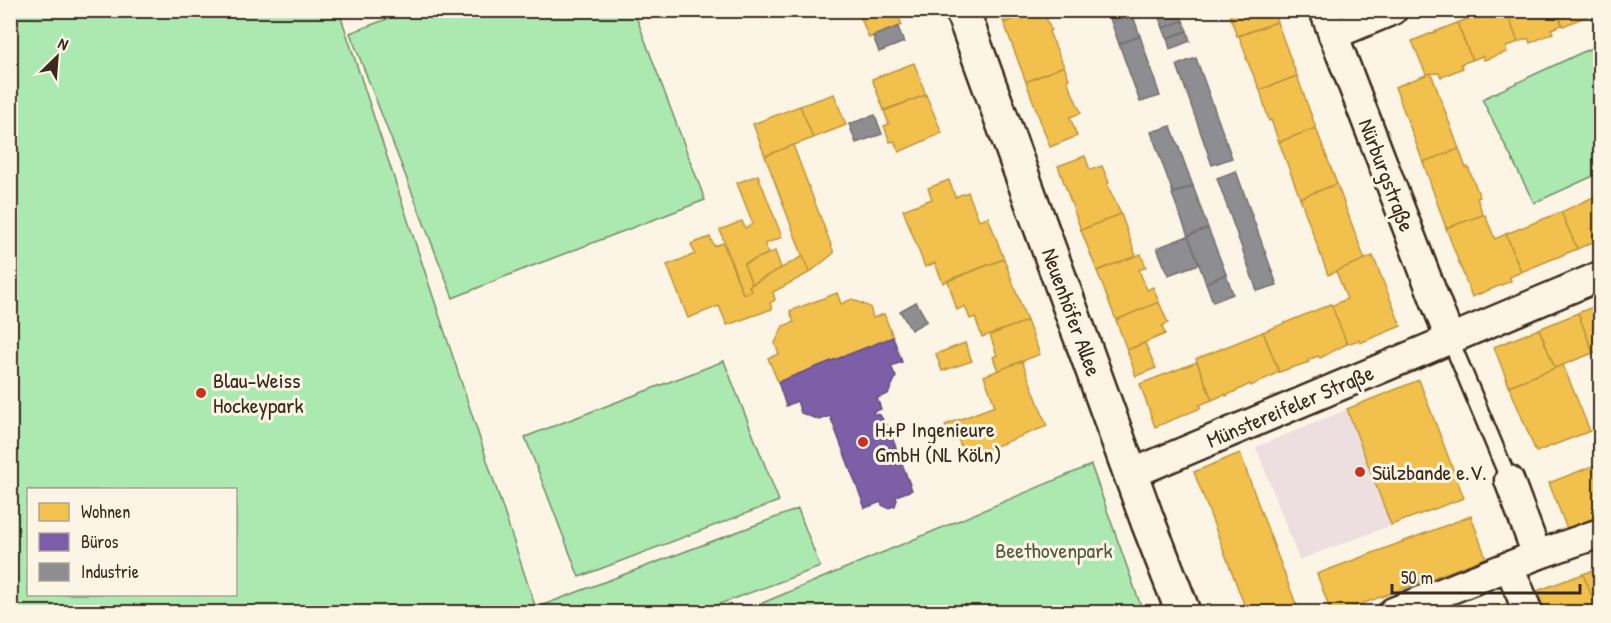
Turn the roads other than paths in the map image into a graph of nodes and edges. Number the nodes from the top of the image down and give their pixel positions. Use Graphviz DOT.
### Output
graph roads {
  1 [pos="962,10"];
  2 [pos="1394,10"];
  3 [pos="1328,23"];
  4 [pos="1600,276"];
  5 [pos="1450,339"];
  6 [pos="1131,474"];
  7 [pos="1509,480"];
  8 [pos="1600,533"];
  9 [pos="1537,555"];
  10 [pos="1509,566"];
  11 [pos="1183,612"];
  12 [pos="1393,612"];
  13 [pos="1528,612"];
  1 -- 6 [label="street, Neuenhöfer Allee"];
  2 -- 3 [label="street"];
  3 -- 5 [label="street, Nürburgstraße"];
  4 -- 5 [label="street, Münstereifeler Straße"];
  5 -- 6 [label="street, Münstereifeler Straße"];
  5 -- 7 [label="lane"];
  6 -- 11 [label="street, Neuenhöfer Allee"];
  7 -- 9 [label="street"];
  8 -- 9 [label="street"];
  9 -- 10 [label="street"];
  10 -- 12 [label="street"];
  10 -- 13 [label="street"];
}
